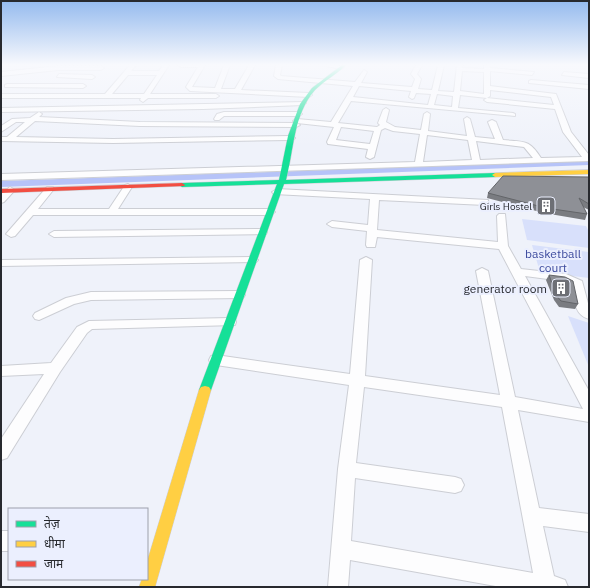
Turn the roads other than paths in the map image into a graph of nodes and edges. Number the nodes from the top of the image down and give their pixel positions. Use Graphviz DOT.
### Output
graph roads {
  1 [pos="75,92"];
  2 [pos="110,92"];
  3 [pos="148,92"];
  4 [pos="210,92"];
  5 [pos="218,92"];
  6 [pos="249,92"];
  7 [pos="313,92"];
  8 [pos="353,92"];
  9 [pos="378,92"];
  10 [pos="387,92"];
  11 [pos="413,92"];
  12 [pos="431,92"];
  13 [pos="435,93"];
  14 [pos="532,93"];
  15 [pos="457,94"];
  16 [pos="487,95"];
  17 [pos="1,96"];
  18 [pos="71,96"];
  19 [pos="107,96"];
  20 [pos="146,96"];
  21 [pos="306,99"];
  22 [pos="350,99"];
  23 [pos="410,104"];
  24 [pos="138,107"];
  25 [pos="203,107"];
  26 [pos="558,107"];
  27 [pos="45,109"];
  28 [pos="455,109"];
  29 [pos="1,110"];
  30 [pos="386,110"];
  31 [pos="429,110"];
  32 [pos="486,112"];
  33 [pos="513,115"];
  34 [pos="217,119"];
  35 [pos="467,119"];
  36 [pos="33,120"];
  37 [pos="297,120"];
  38 [pos="492,122"];
  39 [pos="103,123"];
  40 [pos="336,124"];
  41 [pos="381,127"];
  42 [pos="1,130"];
  43 [pos="424,134"];
  44 [pos="291,138"];
  45 [pos="5,139"];
  46 [pos="472,139"];
  47 [pos="92,140"];
  48 [pos="500,142"];
  49 [pos="372,148"];
  50 [pos="370,157"];
  51 [pos="589,159"];
  52 [pos="539,161"];
  53 [pos="477,163"];
  54 [pos="419,164"];
  55 [pos="589,172"];
  56 [pos="283,175"];
  57 [pos="1,177"];
  58 [pos="128,187"];
  59 [pos="50,189"];
  60 [pos="6,191"];
  61 [pos="277,192"];
  62 [pos="375,197"];
  63 [pos="1,200"];
  64 [pos="485,202"];
  65 [pos="29,212"];
  66 [pos="270,212"];
  67 [pos="111,213"];
  68 [pos="502,216"];
  69 [pos="332,224"];
  70 [pos="372,231"];
  71 [pos="262,232"];
  72 [pos="11,234"];
  73 [pos="54,234"];
  74 [pos="503,246"];
  75 [pos="252,260"];
  76 [pos="1,263"];
  77 [pos="482,271"];
  78 [pos="517,272"];
  79 [pos="239,295"];
  80 [pos="589,315"];
  81 [pos="39,316"];
  82 [pos="230,322"];
  83 [pos="216,360"];
  84 [pos="55,368"];
  85 [pos="1,371"];
  86 [pos="357,381"];
  87 [pos="508,402"];
  88 [pos="589,405"];
  89 [pos="589,416"];
  90 [pos="1,453"];
  91 [pos="347,469"];
  92 [pos="455,486"];
  93 [pos="532,516"];
  94 [pos="589,523"];
  95 [pos="153,546"];
  96 [pos="342,549"];
  97 [pos="552,586"];
  98 [pos="147,587"];
  99 [pos="338,587"];
  1 -- 18 [label="street"];
  2 -- 19 [label="street"];
  3 -- 20 [label="street"];
  4 -- 20 [label="street"];
  5 -- 25 [label="street"];
  6 -- 21 [label="street"];
  7 -- 21 [label="street"];
  8 -- 22 [label="street"];
  9 -- 22 [label="street"];
  10 -- 23 [label="street"];
  11 -- 23 [label="street"];
  12 -- 13 [label="street"];
  13 -- 15 [label="street"];
  13 -- 31 [label="street"];
  14 -- 16 [label="street"];
  14 -- 26 [label="street"];
  15 -- 16 [label="street"];
  15 -- 28 [label="street"];
  16 -- 26 [label="street"];
  16 -- 32 [label="street"];
  17 -- 18 [label="street"];
  18 -- 19 [label="street"];
  19 -- 20 [label="street"];
  20 -- 24 [label="street"];
  21 -- 25 [label="street"];
  21 -- 37 [label="street"];
  22 -- 40 [label="street"];
  23 -- 31 [label="street"];
  24 -- 25 [label="street"];
  24 -- 27 [label="street"];
  26 -- 51 [label="street"];
  27 -- 29 [label="street"];
  27 -- 36 [label="street"];
  28 -- 31 [label="street"];
  28 -- 32 [label="street"];
  30 -- 41 [label="street"];
  31 -- 43 [label="street"];
  32 -- 33 [label="street"];
  34 -- 37 [label="street"];
  35 -- 46 [label="street"];
  36 -- 39 [label="street"];
  36 -- 42 [label="street"];
  36 -- 45 [label="street"];
  37 -- 39 [label="street"];
  37 -- 40 [label="street"];
  37 -- 44 [label="street"];
  38 -- 48 [label="street"];
  39 -- 47 [label="street"];
  40 -- 41 [label="street"];
  40 -- 49 [label="street"];
  41 -- 43 [label="street"];
  41 -- 49 [label="street"];
  43 -- 46 [label="street"];
  43 -- 54 [label="street"];
  44 -- 47 [label="street"];
  44 -- 56 [label="street"];
  45 -- 47 [label="street"];
  46 -- 48 [label="street"];
  46 -- 53 [label="street"];
  48 -- 52 [label="street"];
  49 -- 50 [label="street"];
  51 -- 52 [label="street"];
  52 -- 53 [label="street"];
  53 -- 54 [label="street"];
  54 -- 56 [label="street"];
  55 -- 56 [label="street"];
  56 -- 57 [label="street"];
  56 -- 58 [label="street"];
  56 -- 61 [label="street"];
  58 -- 59 [label="street"];
  58 -- 67 [label="street"];
  59 -- 60 [label="street"];
  59 -- 65 [label="street"];
  60 -- 63 [label="street"];
  61 -- 62 [label="street"];
  61 -- 66 [label="street"];
  62 -- 64 [label="street"];
  62 -- 70 [label="street"];
  65 -- 67 [label="street"];
  65 -- 72 [label="street"];
  66 -- 67 [label="street"];
  66 -- 71 [label="street"];
  68 -- 74 [label="street"];
  69 -- 70 [label="street"];
  70 -- 74 [label="street"];
  70 -- 86 [label="street"];
  71 -- 73 [label="street"];
  71 -- 75 [label="street"];
  74 -- 78 [label="street"];
  75 -- 76 [label="street"];
  75 -- 79 [label="street"];
  77 -- 87 [label="street"];
  78 -- 80 [label="street"];
  78 -- 88 [label="street"];
  79 -- 81 [label="street"];
  79 -- 82 [label="street"];
  82 -- 83 [label="street"];
  82 -- 84 [label="street"];
  83 -- 86 [label="street"];
  83 -- 95 [label="street"];
  84 -- 85 [label="street"];
  84 -- 90 [label="street"];
  86 -- 87 [label="street"];
  86 -- 91 [label="street"];
  87 -- 89 [label="street"];
  87 -- 93 [label="street"];
  91 -- 92 [label="street"];
  91 -- 96 [label="street"];
  93 -- 94 [label="street"];
  93 -- 97 [label="street"];
  95 -- 98 [label="street"];
  96 -- 97 [label="street"];
  96 -- 99 [label="street"];
}
